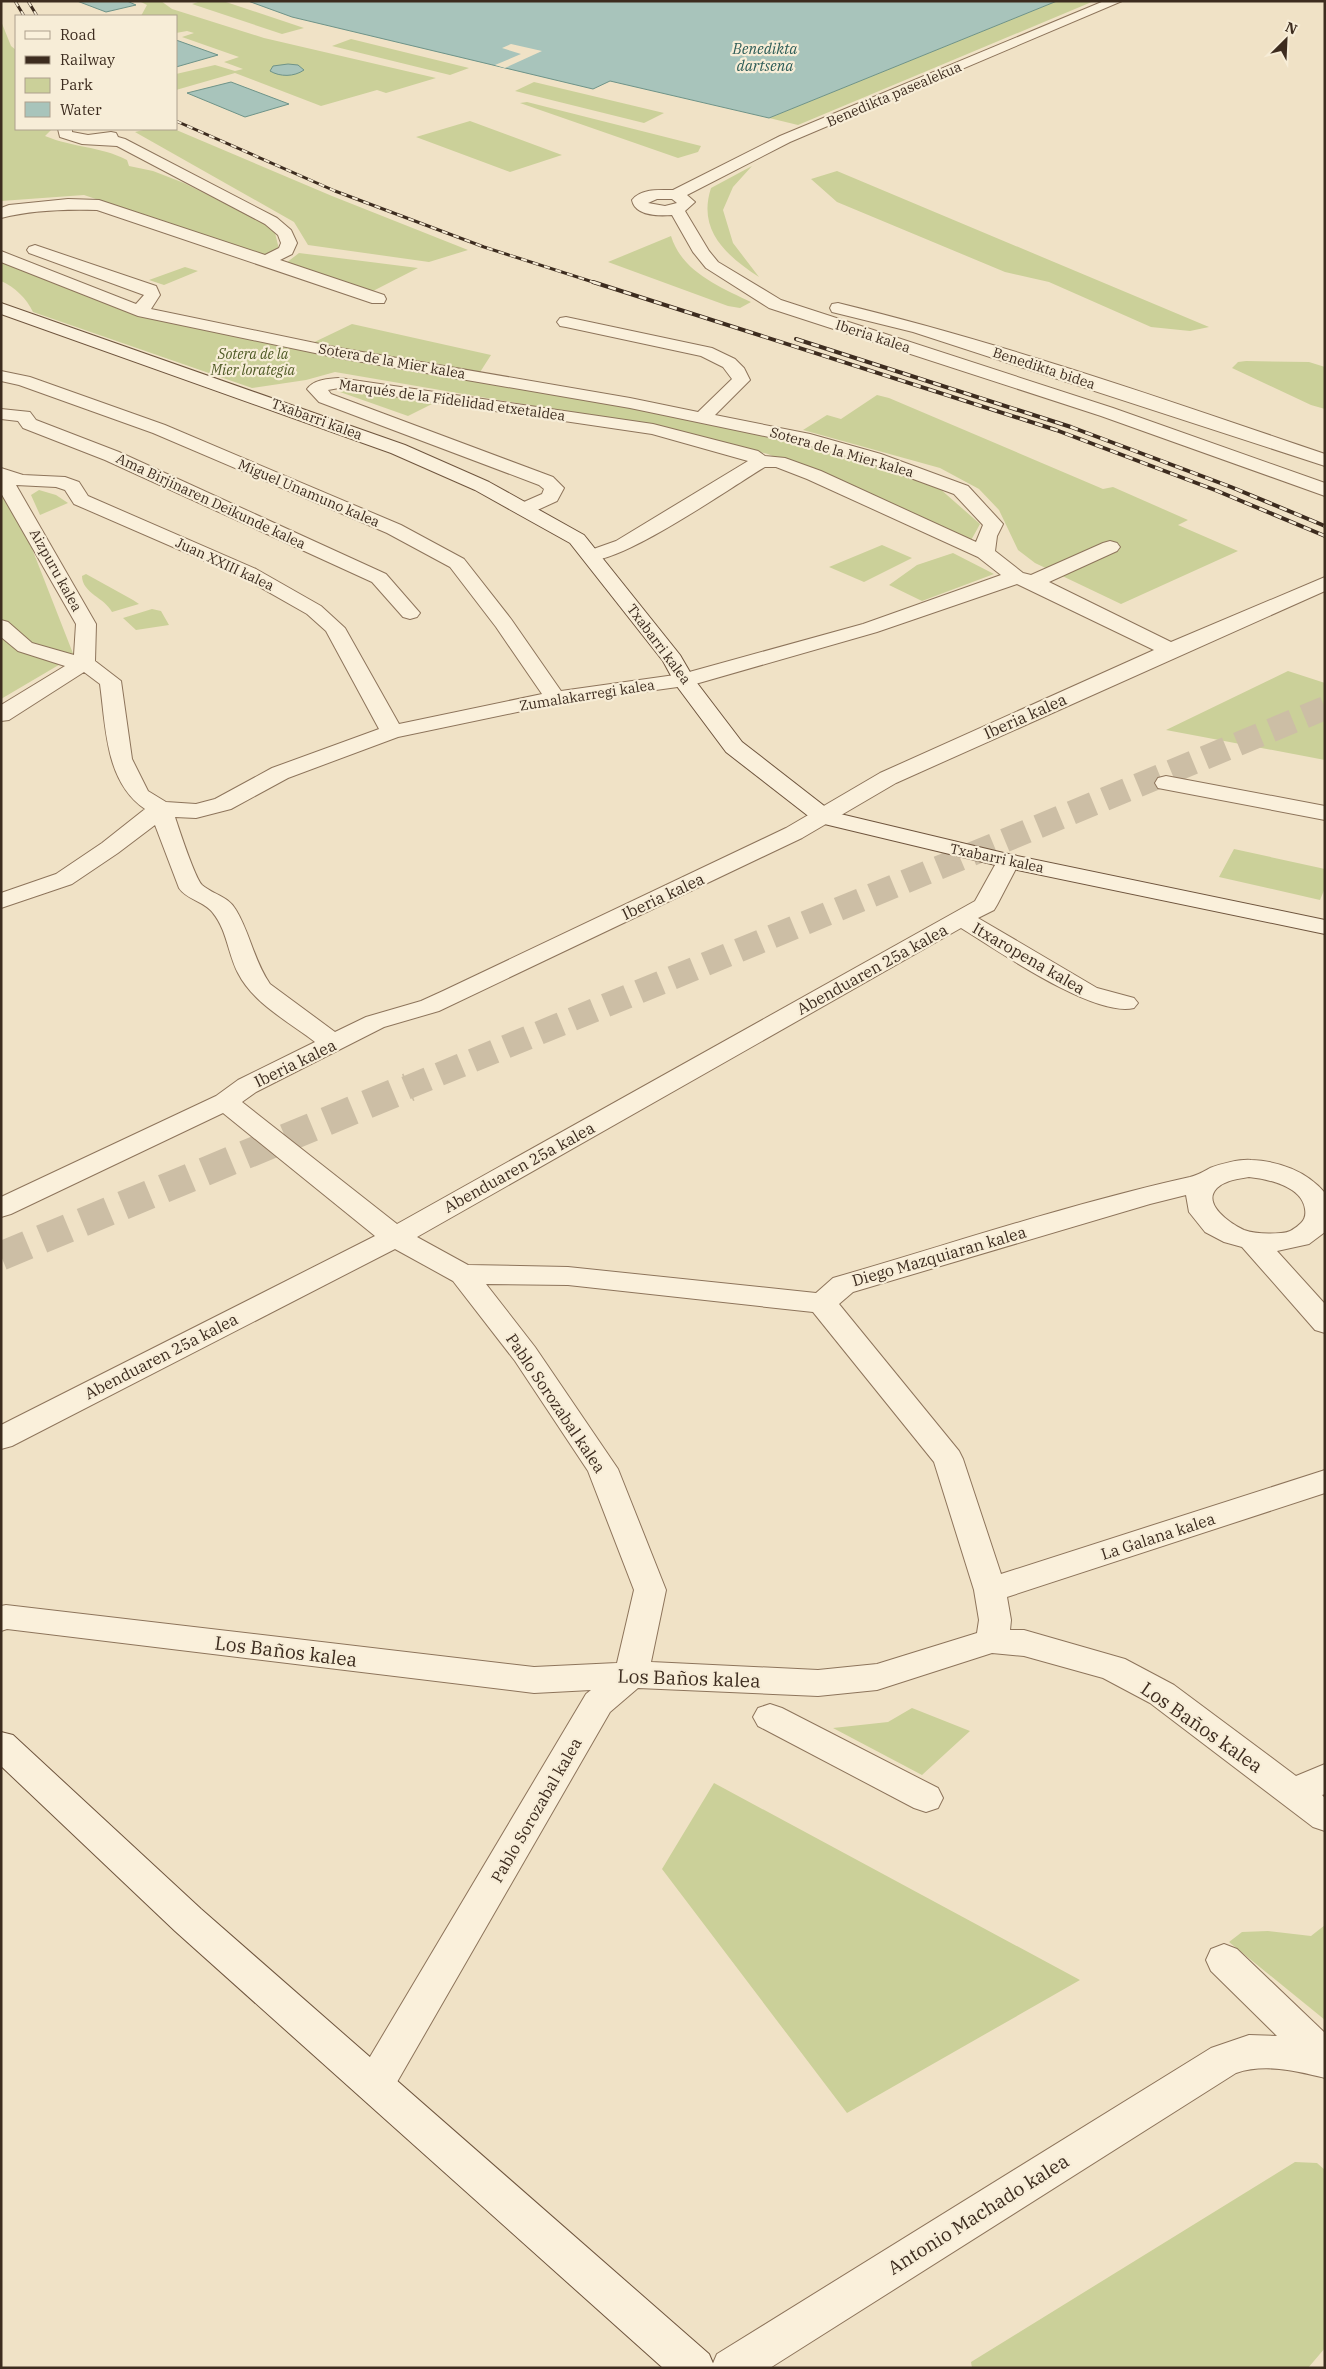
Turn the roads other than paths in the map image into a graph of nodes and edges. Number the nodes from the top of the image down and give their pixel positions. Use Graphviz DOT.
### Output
graph roads {
  1 [pos="1116,1"];
  2 [pos="65,130"];
  3 [pos="119,134"];
  4 [pos="676,202"];
  5 [pos="1,213"];
  6 [pos="24,246"];
  7 [pos="1,256"];
  8 [pos="266,261"];
  9 [pos="378,299"];
  10 [pos="1,308"];
  11 [pos="138,311"];
  12 [pos="817,311"];
  13 [pos="566,322"];
  14 [pos="1,376"];
  15 [pos="1,414"];
  16 [pos="703,417"];
  17 [pos="386,421"];
  18 [pos="356,433"];
  19 [pos="1325,460"];
  20 [pos="761,461"];
  21 [pos="1,475"];
  22 [pos="1325,490"];
  23 [pos="524,509"];
  24 [pos="1110,548"];
  25 [pos="985,553"];
  26 [pos="592,556"];
  27 [pos="1025,580"];
  28 [pos="1325,583"];
  29 [pos="410,613"];
  30 [pos="1,626"];
  31 [pos="1171,650"];
  32 [pos="84,663"];
  33 [pos="684,680"];
  34 [pos="555,698"];
  35 [pos="1,716"];
  36 [pos="392,732"];
  37 [pos="1166,783"];
  38 [pos="160,809"];
  39 [pos="1325,813"];
  40 [pos="824,817"];
  41 [pos="1008,861"];
  42 [pos="1,902"];
  43 [pos="962,919"];
  44 [pos="1325,927"];
  45 [pos="1126,1003"];
  46 [pos="334,1044"];
  47 [pos="225,1102"];
  48 [pos="1207,1182"];
  49 [pos="1318,1197"];
  50 [pos="1,1208"];
  51 [pos="395,1237"];
  52 [pos="1253,1242"];
  53 [pos="464,1274"];
  54 [pos="822,1303"];
  55 [pos="1325,1323"];
  56 [pos="1,1438"];
  57 [pos="1325,1481"];
  58 [pos="990,1590"];
  59 [pos="1,1619"];
  60 [pos="992,1641"];
  61 [pos="631,1675"];
  62 [pos="770,1716"];
  63 [pos="4,1753"];
  64 [pos="1325,1778"];
  65 [pos="1294,1793"];
  66 [pos="926,1798"];
  67 [pos="1325,1817"];
  68 [pos="1224,1960"];
  69 [pos="1325,2060"];
  70 [pos="375,2084"];
  71 [pos="694,2368"];
  72 [pos="732,2368"];
  1 -- 4 [label="street, Benedikta pasealekua"];
  2 -- 3 [label="street"];
  3 -- 8 [label="street"];
  4 -- 12 [label="street, Iberia kalea"];
  5 -- 8 [label="street"];
  6 -- 11 [label="street"];
  7 -- 11 [label="street, Sotera de la Mier kalea"];
  8 -- 9 [label="street"];
  10 -- 18 [label="street, Txabarri kalea"];
  11 -- 16 [label="street, Sotera de la Mier kalea"];
  12 -- 19 [label="street, Benedikta bidea"];
  12 -- 22 [label="street, Iberia kalea"];
  13 -- 16 [label="street"];
  14 -- 34 [label="street, Miguel Unamuno kalea"];
  15 -- 29 [label="street, Ama Birjinaren Deikunde kalea"];
  16 -- 25 [label="street, Sotera de la Mier kalea"];
  17 -- 18 [label="street"];
  17 -- 20 [label="street, Marqués de la Fidelidad etxetaldea"];
  17 -- 23 [label="street, Marqués de la Fidelidad etxetaldea"];
  18 -- 23 [label="street, Txabarri kalea"];
  20 -- 25 [label="street, Marqués de la Fidelidad etxetaldea"];
  20 -- 26 [label="street"];
  21 -- 32 [label="street, Aizpuru kalea"];
  21 -- 36 [label="street, Juan XXIII kalea"];
  23 -- 26 [label="street, Txabarri kalea"];
  24 -- 27 [label="street, Zumalakarregi kalea"];
  25 -- 27 [label="street"];
  26 -- 33 [label="street, Txabarri kalea"];
  27 -- 31 [label="street"];
  27 -- 33 [label="street, Zumalakarregi kalea"];
  28 -- 31 [label="street, Iberia kalea"];
  30 -- 32 [label="street"];
  31 -- 40 [label="street, Iberia kalea"];
  32 -- 35 [label="street"];
  32 -- 38 [label="street"];
  33 -- 34 [label="street, Zumalakarregi kalea"];
  33 -- 40 [label="street, Txabarri kalea"];
  34 -- 36 [label="street, Zumalakarregi kalea"];
  36 -- 38 [label="street, Zumalakarregi kalea"];
  37 -- 39 [label="street"];
  38 -- 42 [label="street"];
  38 -- 46 [label="street"];
  40 -- 41 [label="street, Txabarri kalea"];
  40 -- 46 [label="street, Iberia kalea"];
  41 -- 43 [label="street, Abenduaren 25a kalea"];
  41 -- 44 [label="street, Txabarri kalea"];
  43 -- 45 [label="street, Itxaropena kalea"];
  43 -- 51 [label="street, Abenduaren 25a kalea"];
  46 -- 47 [label="street, Iberia kalea"];
  47 -- 50 [label="street, Iberia kalea"];
  47 -- 51 [label="street, Pablo Sorozabal kalea"];
  48 -- 49 [label="street"];
  48 -- 52 [label="street"];
  48 -- 54 [label="street, Diego Mazquiaran kalea"];
  49 -- 52 [label="street"];
  51 -- 53 [label="street, Pablo Sorozabal kalea"];
  51 -- 56 [label="street, Abenduaren 25a kalea"];
  52 -- 55 [label="street"];
  53 -- 54 [label="street"];
  53 -- 61 [label="street, Pablo Sorozabal kalea"];
  54 -- 58 [label="street"];
  57 -- 58 [label="street, La Galana kalea"];
  58 -- 60 [label="street"];
  59 -- 61 [label="street, Los Baños kalea"];
  60 -- 61 [label="street, Los Baños kalea"];
  60 -- 65 [label="street, Los Baños kalea"];
  61 -- 70 [label="street, Pablo Sorozabal kalea"];
  62 -- 66 [label="street"];
  63 -- 70 [label="street"];
  64 -- 65 [label="street"];
  65 -- 67 [label="street, Los Baños kalea"];
  68 -- 69 [label="street"];
  69 -- 72 [label="street, Antonio Machado kalea"];
  70 -- 71 [label="street"];
}
